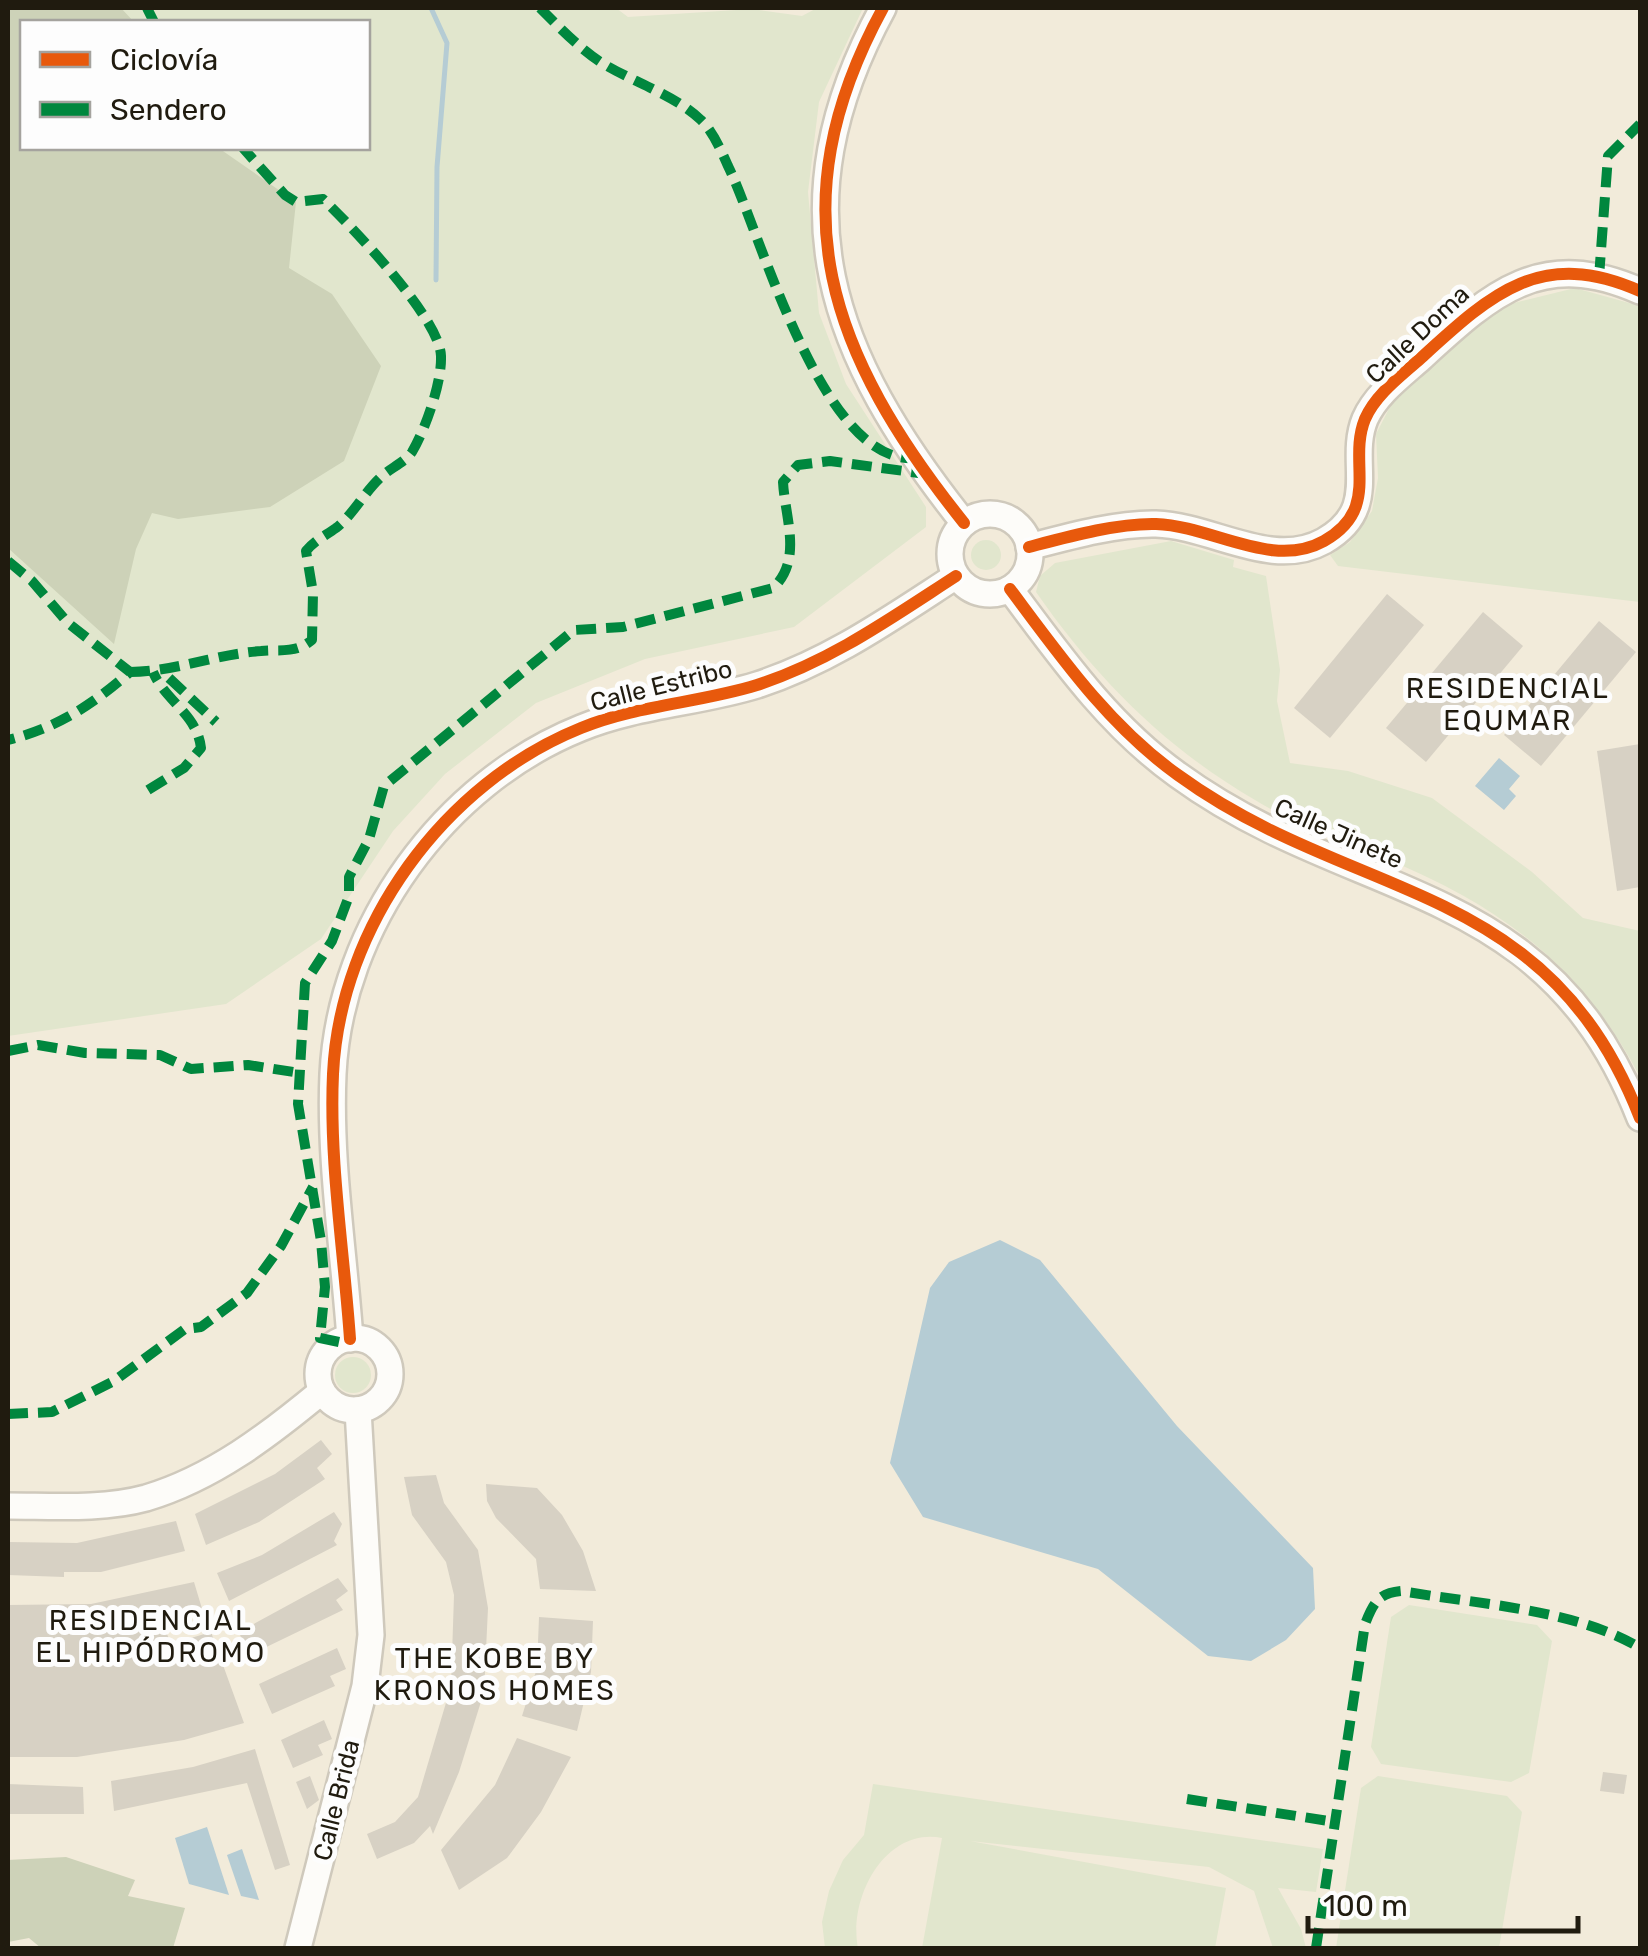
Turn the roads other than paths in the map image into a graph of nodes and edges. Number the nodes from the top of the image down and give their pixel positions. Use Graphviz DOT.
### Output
graph roads {
  1 [pos="883,8"];
  2 [pos="1640,291"];
  3 [pos="964,523"];
  4 [pos="1029,547"];
  5 [pos="956,576"];
  6 [pos="1010,589"];
  7 [pos="1640,1118"];
  8 [pos="350,1338"];
  9 [pos="322,1391"];
  10 [pos="358,1410"];
  11 [pos="8,1506"];
  12 [pos="298,1948"];
  1 -- 3 [label="street"];
  2 -- 4 [label="street, Calle Doma"];
  3 -- 4 [label="street"];
  3 -- 5 [label="street"];
  4 -- 6 [label="street"];
  5 -- 6 [label="street"];
  5 -- 8 [label="street, Calle Estribo"];
  6 -- 7 [label="street, Calle Jinete"];
  8 -- 9 [label="street"];
  8 -- 10 [label="street"];
  9 -- 10 [label="street"];
  9 -- 11 [label="street"];
  10 -- 12 [label="street, Calle Brida"];
}
